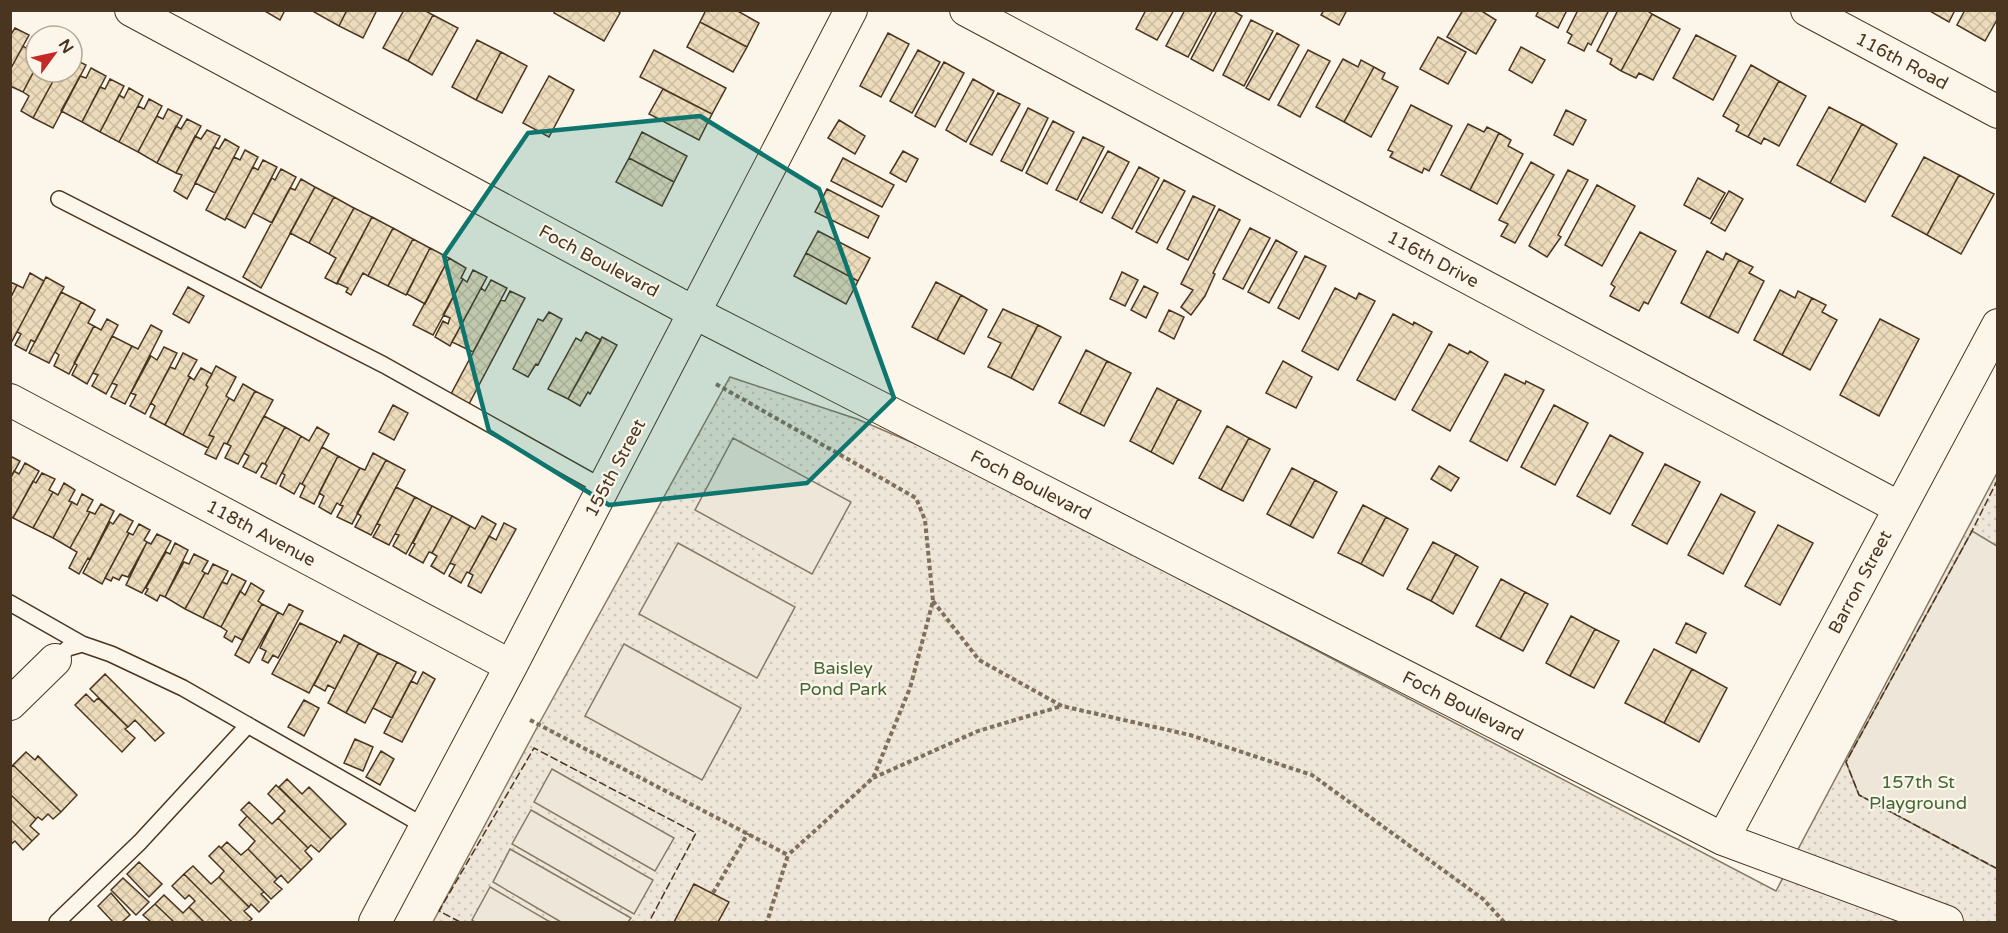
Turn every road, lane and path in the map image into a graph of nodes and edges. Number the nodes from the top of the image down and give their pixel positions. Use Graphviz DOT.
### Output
graph roads {
  1 [pos="131,10"];
  2 [pos="851,10"];
  3 [pos="966,10"];
  4 [pos="1807,10"];
  5 [pos="1998,112"];
  6 [pos="59,199"];
  7 [pos="695,313"];
  8 [pos="1998,325"];
  9 [pos="716,384"];
  10 [pos="10,400"];
  11 [pos="604,488"];
  12 [pos="1900,508"];
  13 [pos="933,601"];
  14 [pos="10,603"];
  15 [pos="82,644"];
  16 [pos="55,660"];
  17 [pos="511,666"];
  18 [pos="10,704"];
  19 [pos="1062,706"];
  20 [pos="530,720"];
  21 [pos="248,725"];
  22 [pos="873,778"];
  23 [pos="426,826"];
  24 [pos="748,833"];
  25 [pos="1723,839"];
  26 [pos="788,855"];
  27 [pos="713,893"];
  28 [pos="57,922"];
  29 [pos="375,922"];
  30 [pos="767,922"];
  31 [pos="1504,922"];
  32 [pos="1947,922"];
  1 -- 7 [label="street, Foch Boulevard"];
  2 -- 7 [label="street, 155th Street"];
  3 -- 12 [label="street, 116th Drive"];
  4 -- 5 [label="street, 116th Road"];
  6 -- 11 [label="lane"];
  7 -- 11 [label="street, 155th Street"];
  7 -- 25 [label="street, Foch Boulevard"];
  8 -- 12 [label="street, Barron Street"];
  9 -- 13 [label="path"];
  10 -- 17 [label="street, 118th Avenue"];
  11 -- 17 [label="street, 155th Street"];
  12 -- 25 [label="street, Barron Street"];
  13 -- 19 [label="path"];
  13 -- 22 [label="path"];
  14 -- 15 [label="lane"];
  15 -- 16 [label="lane"];
  15 -- 21 [label="lane"];
  16 -- 18 [label="street"];
  17 -- 23 [label="street, 155th Street"];
  19 -- 22 [label="path"];
  19 -- 31 [label="path"];
  20 -- 24 [label="path"];
  21 -- 23 [label="lane"];
  21 -- 28 [label="lane"];
  22 -- 26 [label="path"];
  23 -- 29 [label="street, 155th Street"];
  24 -- 26 [label="path"];
  24 -- 27 [label="path"];
  25 -- 32 [label="street, Foch Boulevard"];
  26 -- 30 [label="path"];
}
